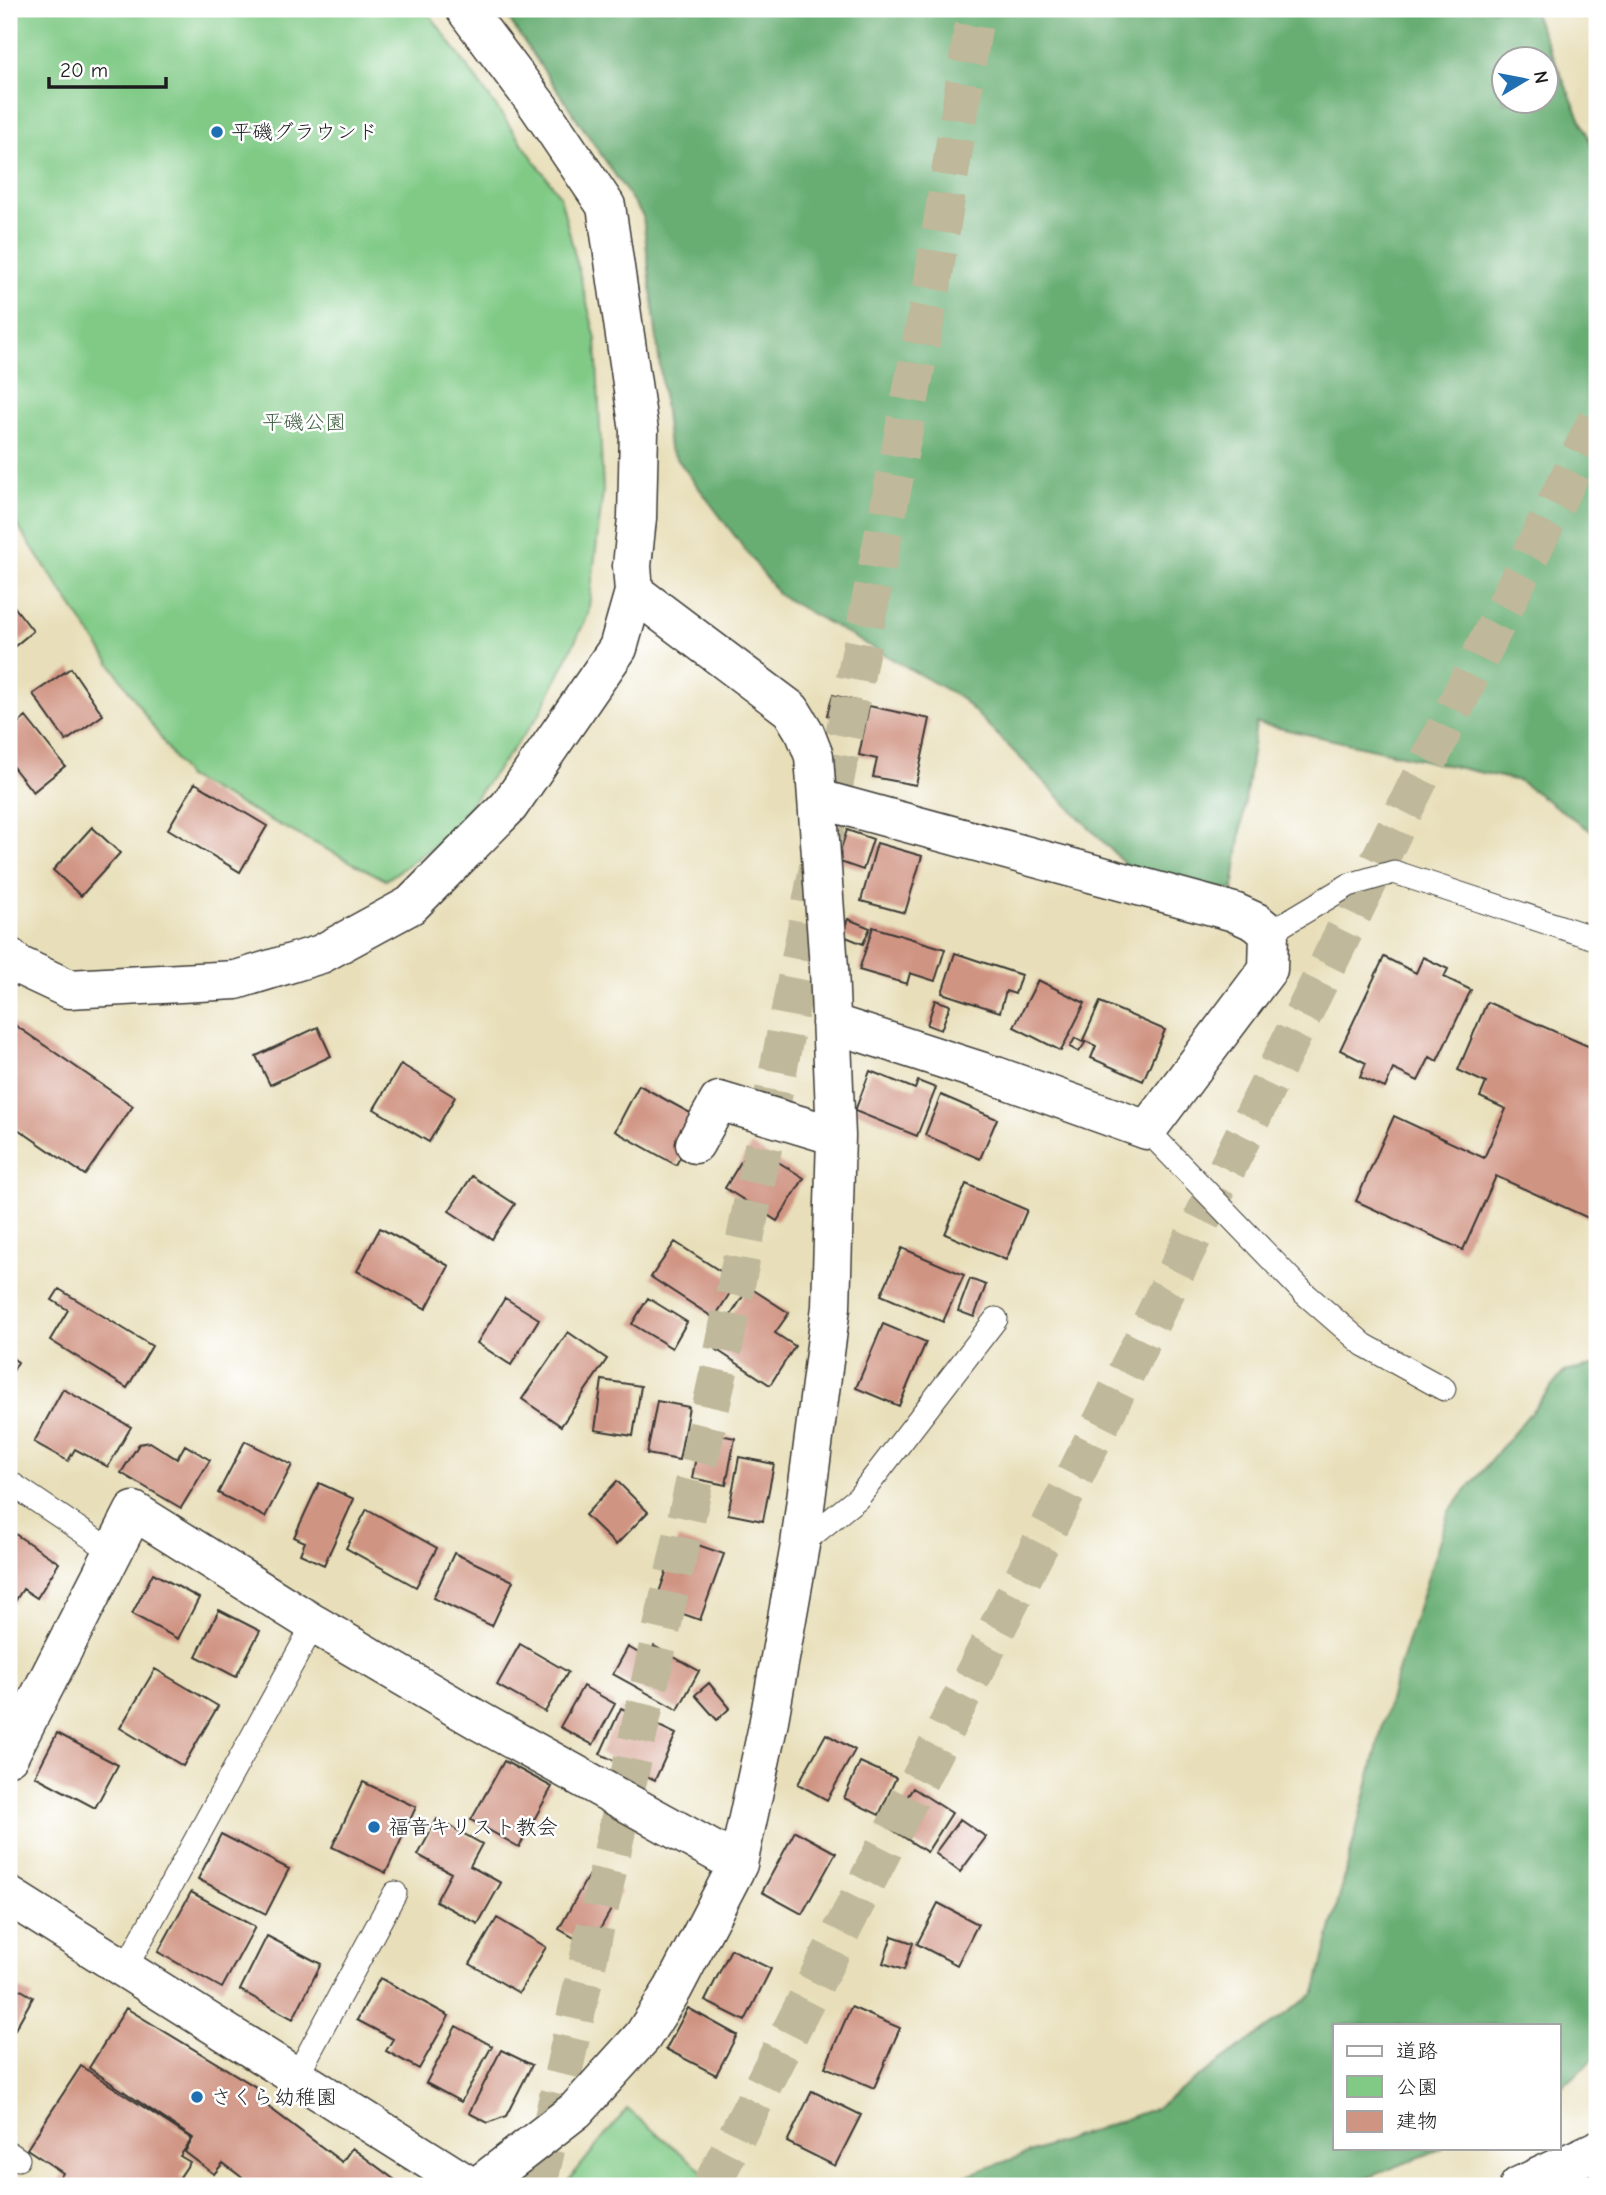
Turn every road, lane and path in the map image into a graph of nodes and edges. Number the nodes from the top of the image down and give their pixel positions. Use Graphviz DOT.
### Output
graph roads {
  1 [pos="465,9"];
  2 [pos="634,592"];
  3 [pos="819,799"];
  4 [pos="1269,933"];
  5 [pos="1597,939"];
  6 [pos="9,957"];
  7 [pos="831,1023"];
  8 [pos="1147,1130"];
  9 [pos="836,1136"];
  10 [pos="695,1144"];
  11 [pos="996,1319"];
  12 [pos="1444,1389"];
  13 [pos="9,1482"];
  14 [pos="800,1545"];
  15 [pos="113,1552"];
  16 [pos="314,1623"];
  17 [pos="9,1756"];
  18 [pos="738,1864"];
  19 [pos="396,1893"];
  20 [pos="9,1896"];
  21 [pos="126,1967"];
  22 [pos="296,2077"];
  23 [pos="1597,2150"];
  24 [pos="470,2186"];
  25 [pos="478,2186"];
  26 [pos="1519,2186"];
  1 -- 2 [label="street"];
  2 -- 3 [label="street"];
  2 -- 6 [label="street"];
  3 -- 4 [label="street"];
  3 -- 7 [label="street"];
  4 -- 5 [label="lane"];
  4 -- 8 [label="street"];
  7 -- 8 [label="street"];
  7 -- 9 [label="street"];
  8 -- 12 [label="lane"];
  9 -- 10 [label="street"];
  9 -- 14 [label="street"];
  11 -- 14 [label="lane"];
  13 -- 15 [label="lane"];
  14 -- 18 [label="street"];
  15 -- 16 [label="street"];
  15 -- 17 [label="street"];
  16 -- 18 [label="street"];
  16 -- 21 [label="lane"];
  18 -- 25 [label="street"];
  19 -- 22 [label="lane"];
  20 -- 21 [label="street"];
  21 -- 22 [label="street"];
  22 -- 24 [label="street"];
  23 -- 26 [label="street"];
}
